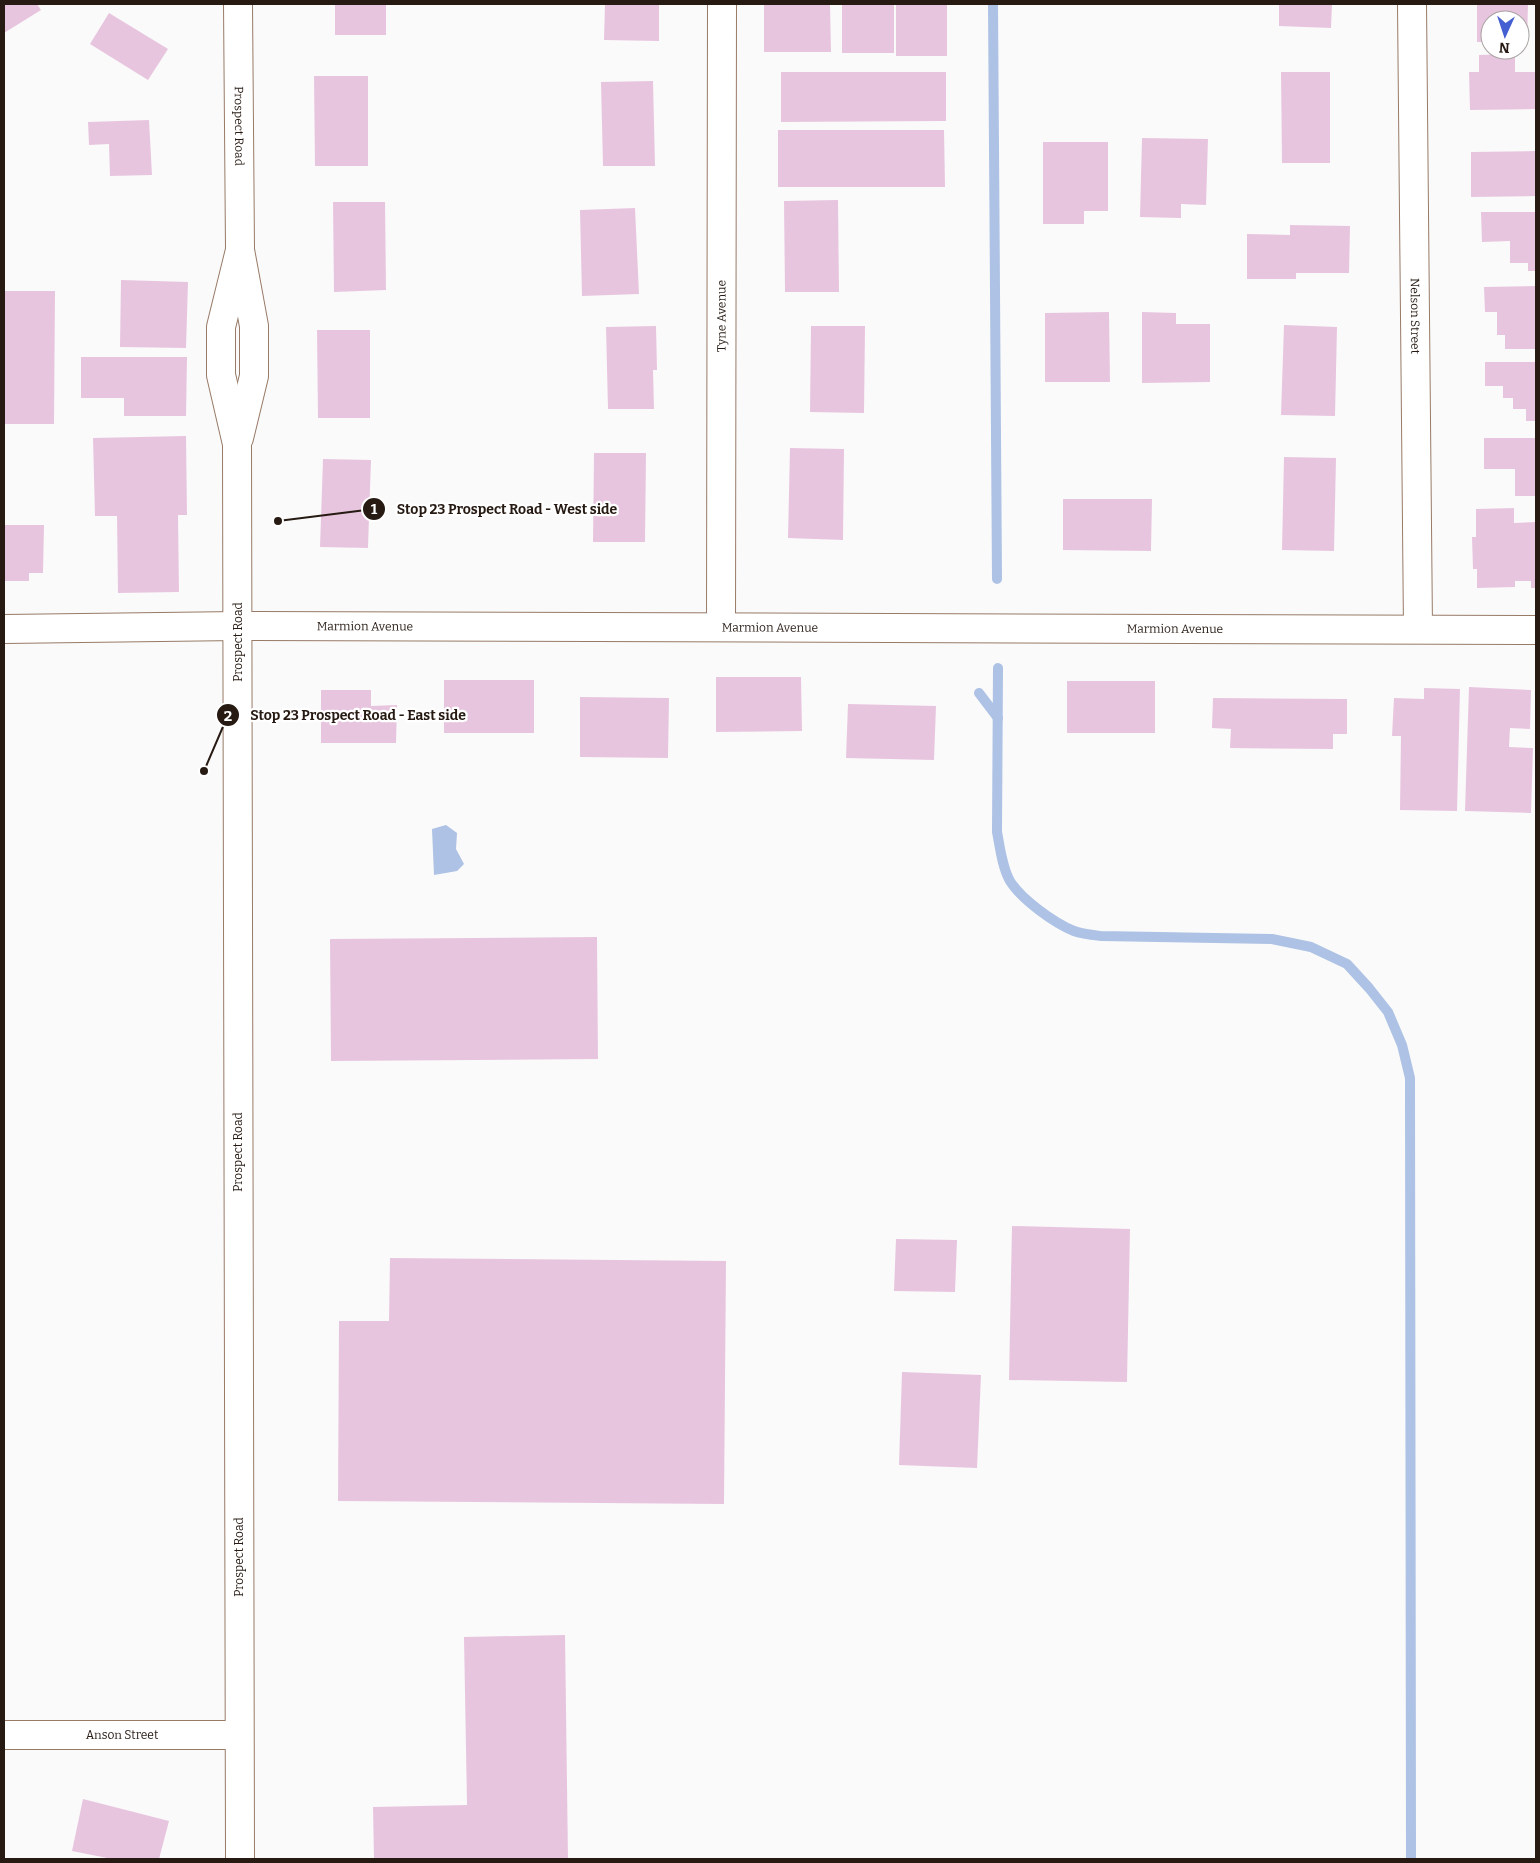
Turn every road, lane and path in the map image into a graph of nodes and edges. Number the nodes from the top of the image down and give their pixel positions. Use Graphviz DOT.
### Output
graph roads {
  1 [pos="238,4"];
  2 [pos="722,4"];
  3 [pos="1412,4"];
  4 [pos="238,626"];
  5 [pos="721,627"];
  6 [pos="4,629"];
  7 [pos="1418,630"];
  8 [pos="1536,630"];
  9 [pos="4,1735"];
  10 [pos="239,1735"];
  11 [pos="240,1859"];
  1 -- 4 [label="street, Prospect Road"];
  2 -- 5 [label="street, Tyne Avenue"];
  3 -- 7 [label="street, Nelson Street"];
  4 -- 5 [label="street, Marmion Avenue"];
  4 -- 6 [label="street, Marmion Avenue"];
  4 -- 10 [label="street, Prospect Road"];
  5 -- 7 [label="street, Marmion Avenue"];
  7 -- 8 [label="street, Marmion Avenue"];
  9 -- 10 [label="street, Anson Street"];
  10 -- 11 [label="street, Prospect Road"];
}
